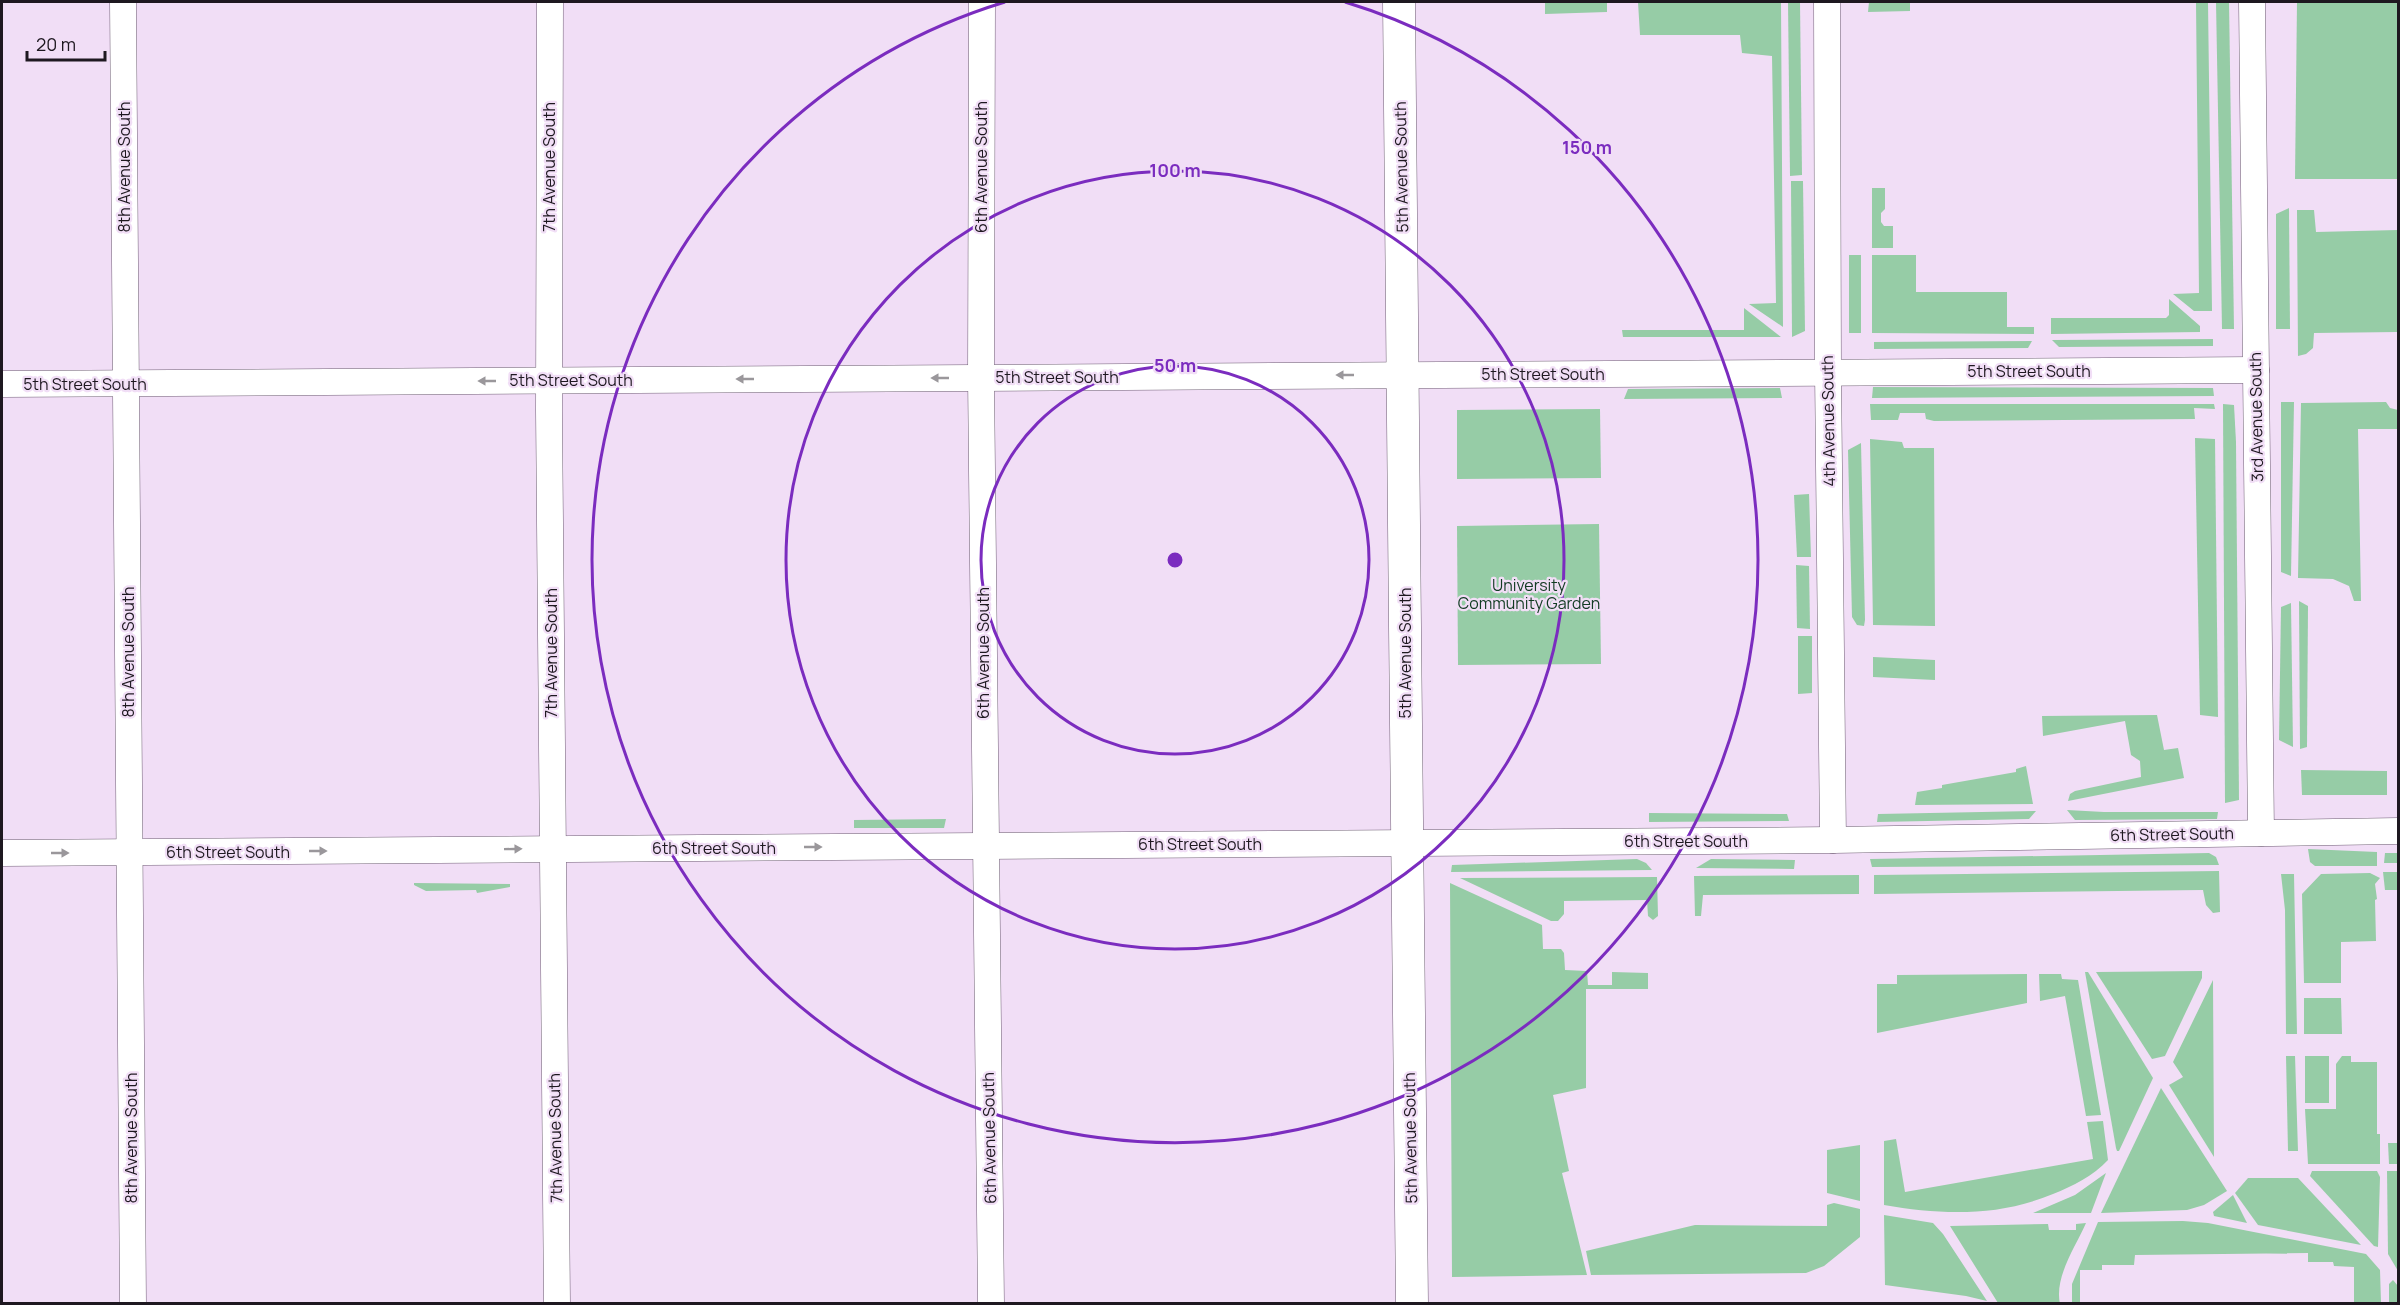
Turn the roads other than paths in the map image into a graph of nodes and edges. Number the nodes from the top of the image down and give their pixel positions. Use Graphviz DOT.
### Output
graph roads {
  1 [pos="123,2"];
  2 [pos="550,2"];
  3 [pos="981,2"];
  4 [pos="1399,2"];
  5 [pos="1827,2"];
  6 [pos="2252,2"];
  7 [pos="2256,370"];
  8 [pos="1828,372"];
  9 [pos="1404,375"];
  10 [pos="981,378"];
  11 [pos="549,381"];
  12 [pos="126,383"];
  13 [pos="2,384"];
  14 [pos="2398,831"];
  15 [pos="2261,833"];
  16 [pos="1833,840"];
  17 [pos="1405,843"];
  18 [pos="985,846"];
  19 [pos="553,849"];
  20 [pos="129,852"];
  21 [pos="2,853"];
  22 [pos="133,1304"];
  23 [pos="557,1304"];
  24 [pos="991,1304"];
  25 [pos="1412,1304"];
  1 -- 12 [label="street, 8th Avenue South"];
  2 -- 11 [label="street, 7th Avenue South"];
  3 -- 10 [label="street, 6th Avenue South"];
  4 -- 9 [label="street, 5th Avenue South"];
  5 -- 8 [label="street, 4th Avenue South"];
  6 -- 7 [label="street, 3rd Avenue South"];
  7 -- 8 [label="street, 5th Street South"];
  7 -- 15 [label="street, 3rd Avenue South"];
  8 -- 9 [label="street, 5th Street South"];
  8 -- 16 [label="street, 4th Avenue South"];
  9 -- 10 [label="street, 5th Street South, one-way"];
  9 -- 17 [label="street, 5th Avenue South"];
  10 -- 11 [label="street, 5th Street South, one-way"];
  10 -- 18 [label="street, 6th Avenue South"];
  11 -- 12 [label="street, 5th Street South, one-way"];
  11 -- 19 [label="street, 7th Avenue South"];
  12 -- 13 [label="street, 5th Street South"];
  12 -- 20 [label="street, 8th Avenue South"];
  14 -- 15 [label="street, 6th Street South"];
  15 -- 16 [label="street, 6th Street South"];
  16 -- 17 [label="street, 6th Street South"];
  17 -- 18 [label="street, 6th Street South"];
  17 -- 25 [label="street, 5th Avenue South"];
  19 -- 18 [label="street, 6th Street South, one-way"];
  18 -- 24 [label="street, 6th Avenue South"];
  20 -- 19 [label="street, 6th Street South, one-way"];
  19 -- 23 [label="street, 7th Avenue South"];
  21 -- 20 [label="street, 6th Street South, one-way"];
  20 -- 22 [label="street, 8th Avenue South"];
}
